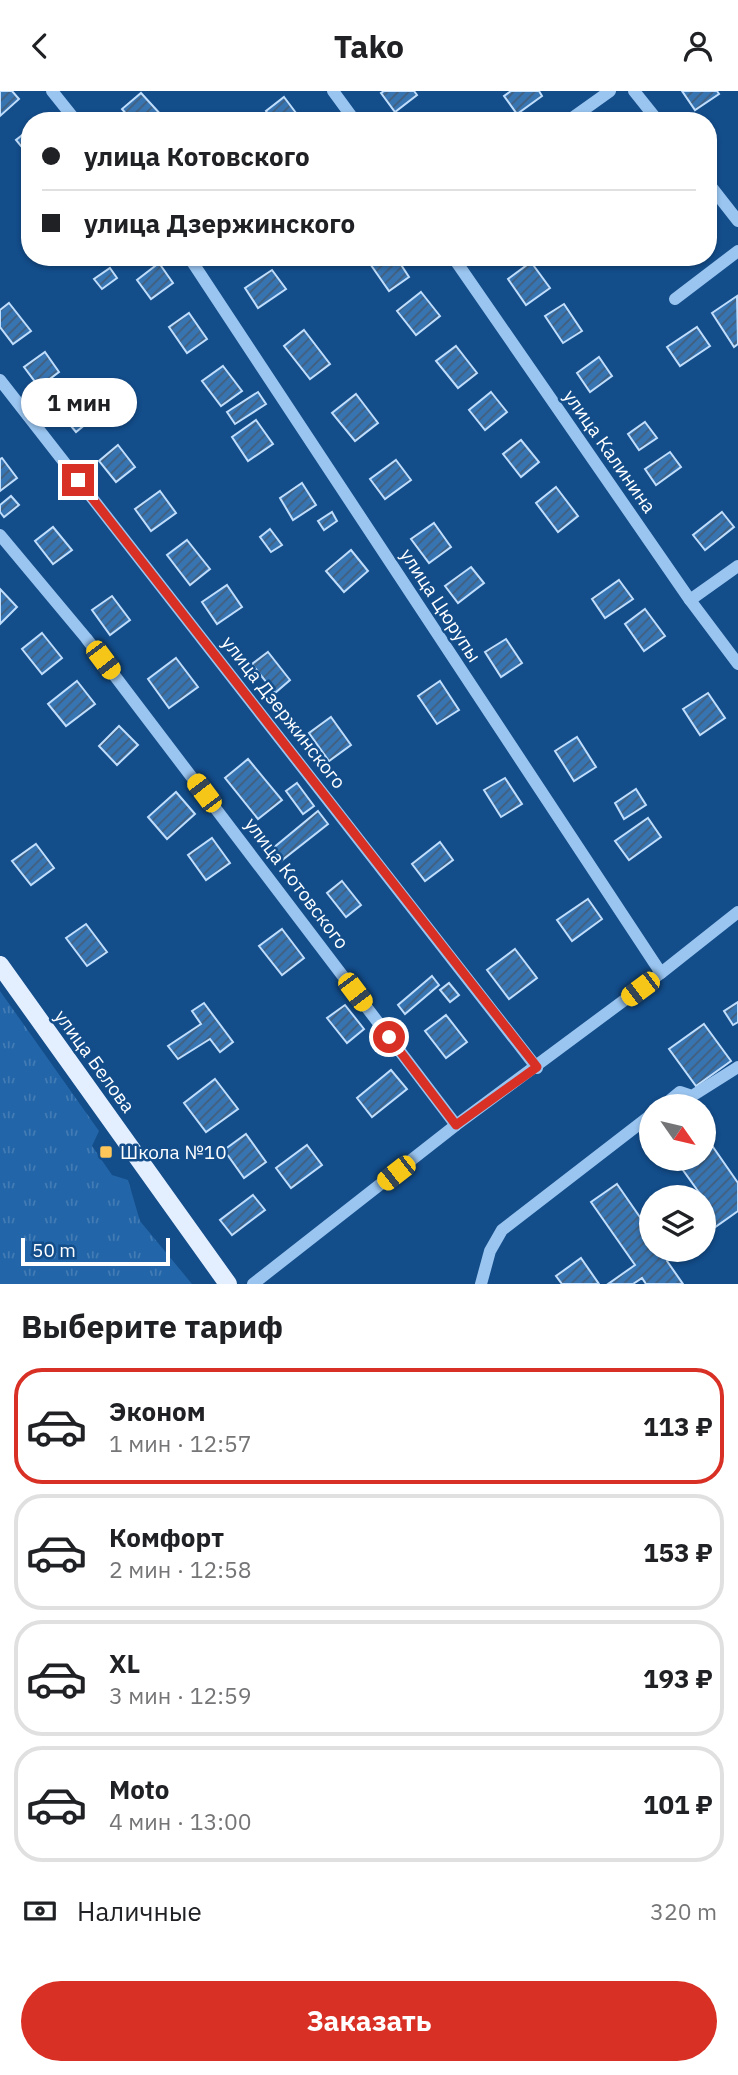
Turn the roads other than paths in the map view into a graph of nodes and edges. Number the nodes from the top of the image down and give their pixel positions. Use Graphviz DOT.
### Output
graph roads {
  1 [pos="51,91"];
  2 [pos="333,91"];
  3 [pos="610,91"];
  4 [pos="634,91"];
  5 [pos="68,112"];
  6 [pos="348,112"];
  7 [pos="581,112"];
  8 [pos="651,112"];
  9 [pos="717,194"];
  10 [pos="738,221"];
  11 [pos="738,251"];
  12 [pos="195,266"];
  13 [pos="459,266"];
  14 [pos="675,299"];
  15 [pos="0,380"];
  16 [pos="0,535"];
  17 [pos="738,566"];
  18 [pos="690,600"];
  19 [pos="738,664"];
  20 [pos="738,912"];
  21 [pos="0,965"];
  22 [pos="661,973"];
  23 [pos="537,1067"];
  24 [pos="738,1067"];
  25 [pos="695,1094"];
  26 [pos="639,1124"];
  27 [pos="456,1125"];
  28 [pos="228,1284"];
  29 [pos="253,1284"];
  30 [pos="481,1284"];
  1 -- 5 [label="street"];
  2 -- 6 [label="street"];
  3 -- 7 [label="street"];
  4 -- 8 [label="street"];
  9 -- 10 [label="street"];
  11 -- 14 [label="street"];
  12 -- 22 [label="street, улица Цюрупы"];
  13 -- 18 [label="street, улица Калинина"];
  15 -- 23 [label="street, улица Дзержинского"];
  16 -- 27 [label="street, улица Котовского"];
  17 -- 18 [label="street"];
  18 -- 19 [label="street, улица Калинина"];
  20 -- 22 [label="street"];
  21 -- 28 [label="main road, улица Белова"];
  22 -- 23 [label="street"];
  23 -- 27 [label="street"];
  24 -- 25 [label="street"];
  26 -- 30 [label="street"];
  27 -- 29 [label="street"];
}
